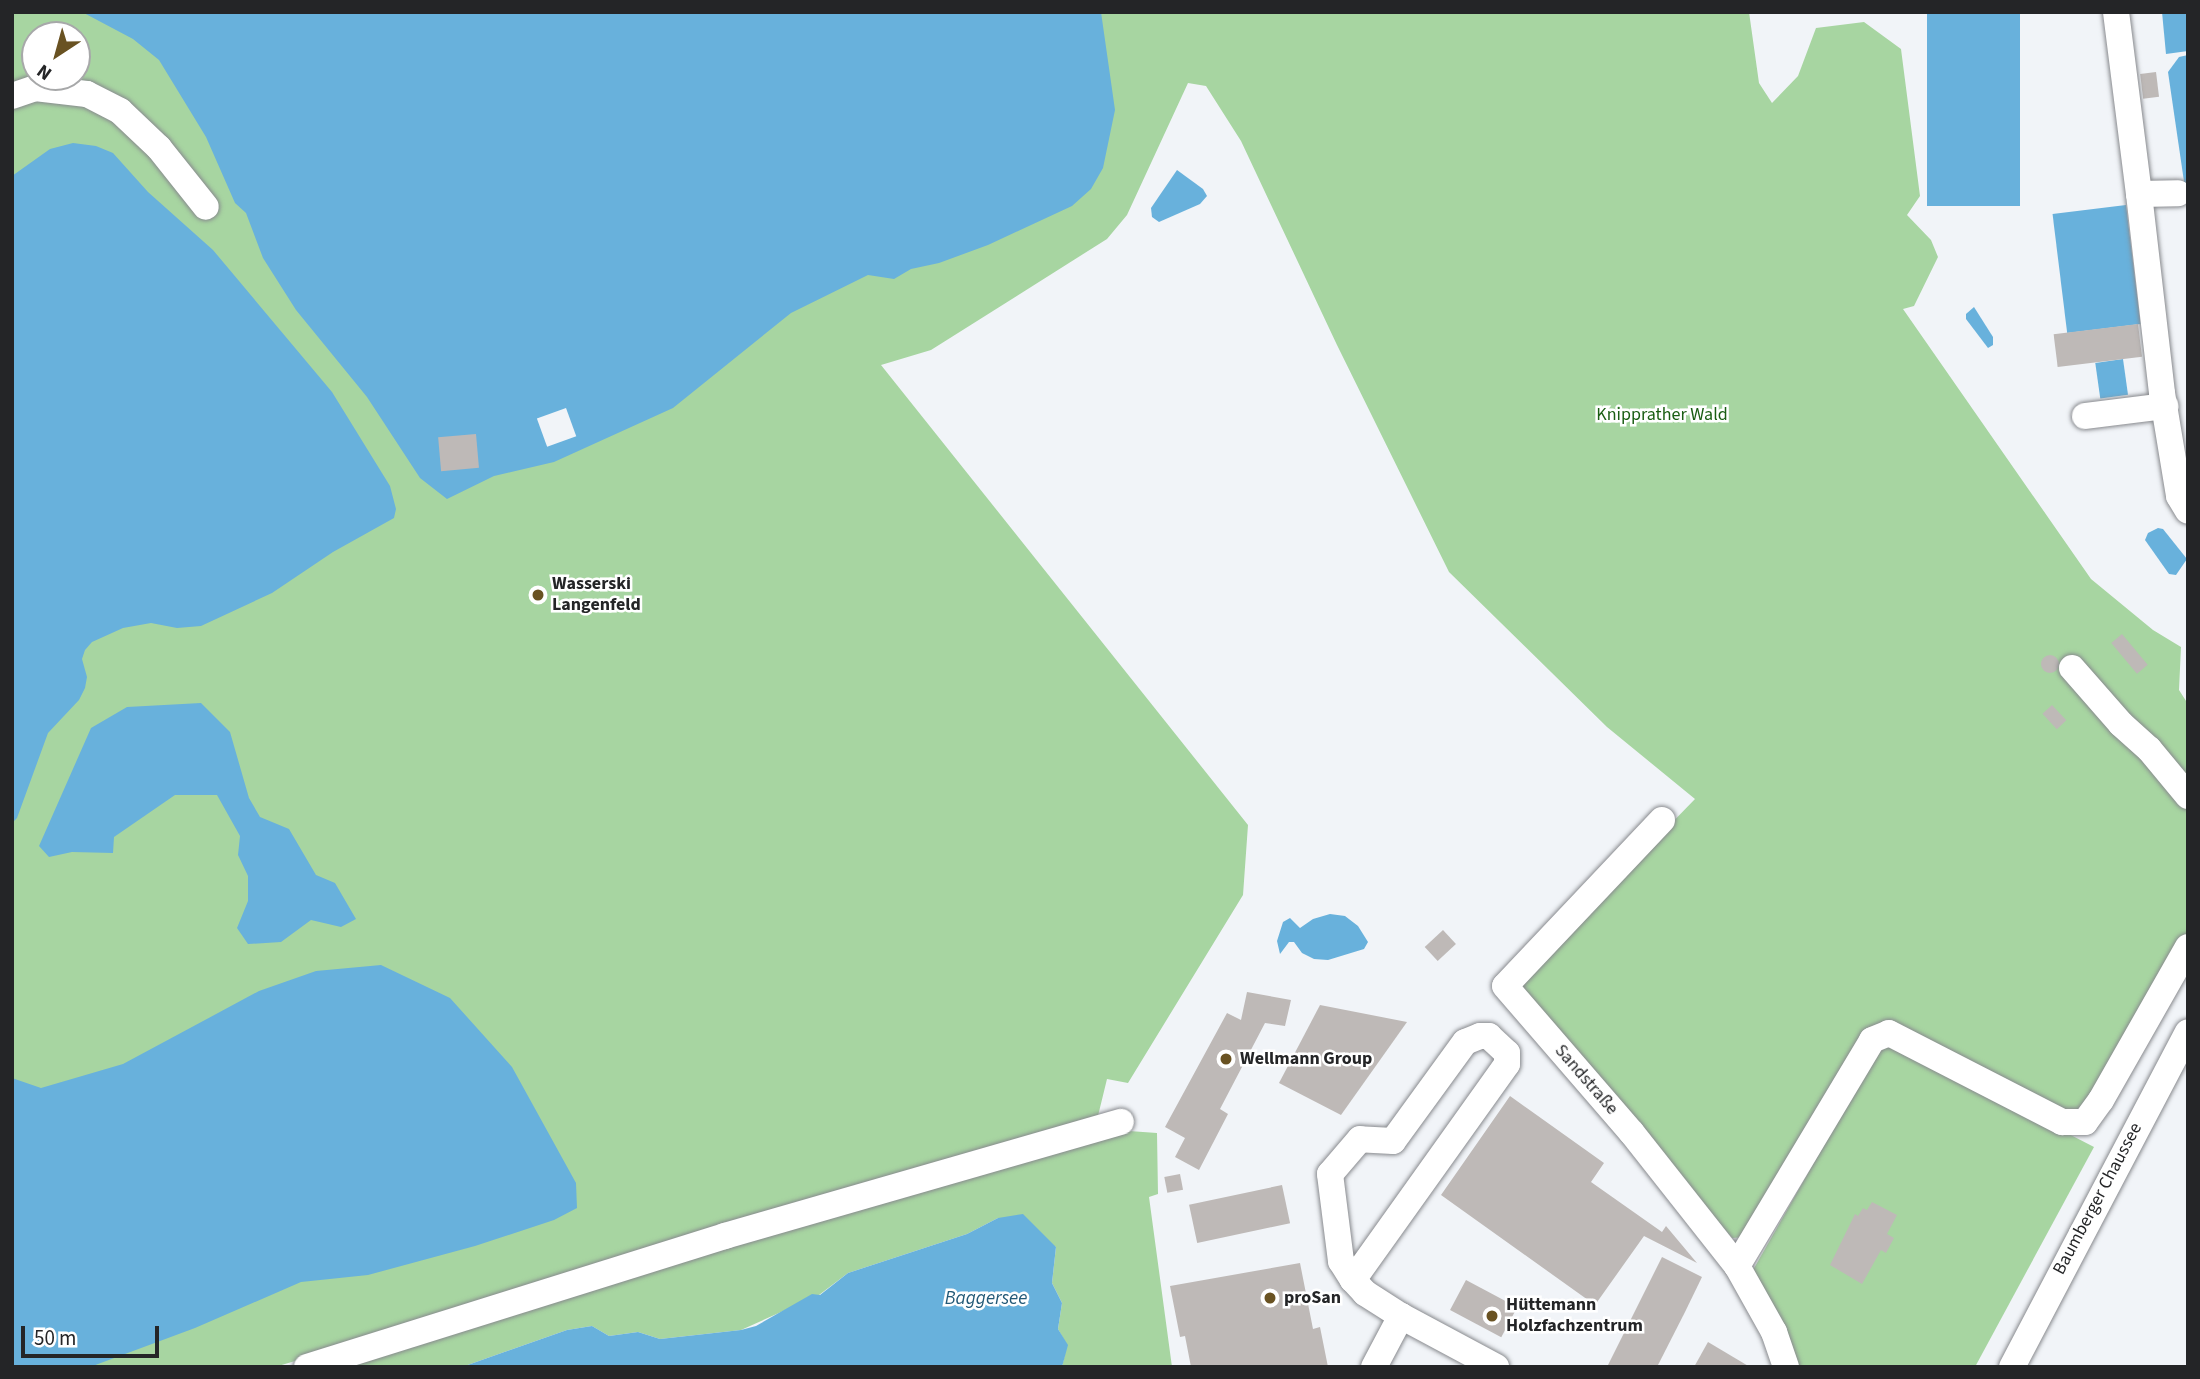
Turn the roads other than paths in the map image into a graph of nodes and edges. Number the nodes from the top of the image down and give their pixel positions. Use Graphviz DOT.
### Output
graph roads {
  1 [pos="2116,12"];
  2 [pos="12,96"];
  3 [pos="2178,193"];
  4 [pos="2139,194"];
  5 [pos="206,207"];
  6 [pos="2165,406"];
  7 [pos="2085,416"];
  8 [pos="2188,512"];
  9 [pos="2072,668"];
  10 [pos="2188,796"];
  11 [pos="1662,820"];
  12 [pos="2188,947"];
  13 [pos="2188,1032"];
  14 [pos="1121,1122"];
  15 [pos="1737,1266"];
  16 [pos="1353,1280"];
  17 [pos="1401,1316"];
  18 [pos="307,1367"];
  19 [pos="1374,1367"];
  20 [pos="1496,1367"];
  21 [pos="1786,1367"];
  22 [pos="2012,1367"];
  1 -- 4 [label="street"];
  2 -- 5 [label="street"];
  3 -- 4 [label="street"];
  4 -- 6 [label="street"];
  6 -- 7 [label="street"];
  6 -- 8 [label="street"];
  9 -- 10 [label="street"];
  11 -- 15 [label="street, Sandstraße"];
  12 -- 15 [label="street"];
  13 -- 22 [label="street, Baumberger Chaussee"];
  14 -- 18 [label="street"];
  15 -- 21 [label="street, Sandstraße"];
  16 -- 16 [label="street"];
  16 -- 17 [label="street"];
  17 -- 19 [label="street"];
  17 -- 20 [label="street"];
}
